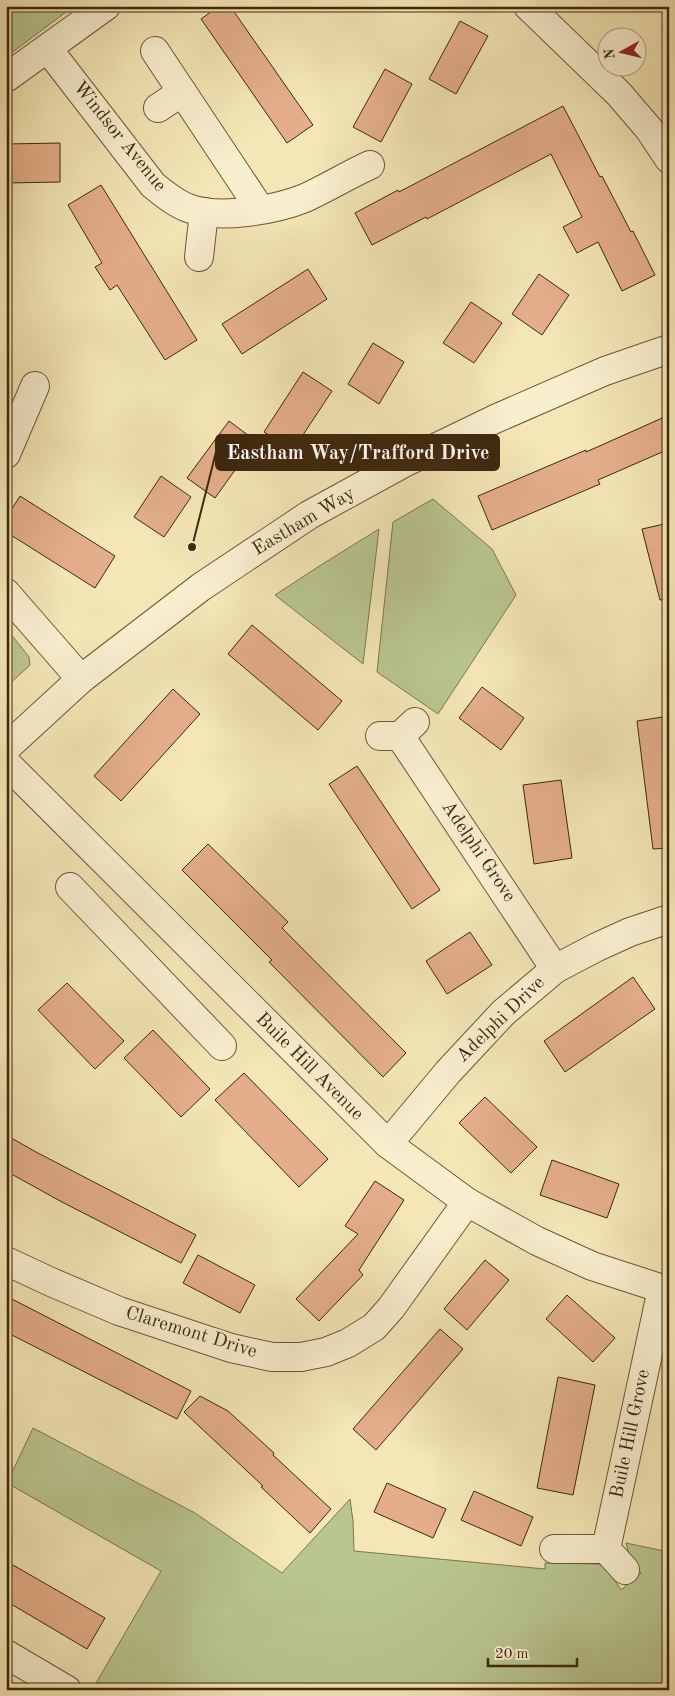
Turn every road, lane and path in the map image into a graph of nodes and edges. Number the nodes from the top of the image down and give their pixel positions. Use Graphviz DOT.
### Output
graph roads {
  1 [pos="106,6"];
  2 [pos="528,6"];
  3 [pos="48,49"];
  4 [pos="155,51"];
  5 [pos="6,78"];
  6 [pos="182,92"];
  7 [pos="158,108"];
  8 [pos="669,158"];
  9 [pos="370,165"];
  10 [pos="260,209"];
  11 [pos="204,212"];
  12 [pos="199,257"];
  13 [pos="669,349"];
  14 [pos="35,386"];
  15 [pos="6,454"];
  16 [pos="6,593"];
  17 [pos="81,679"];
  18 [pos="398,731"];
  19 [pos="6,748"];
  20 [pos="6,763"];
  21 [pos="70,887"];
  22 [pos="669,919"];
  23 [pos="179,937"];
  24 [pos="149,969"];
  25 [pos="555,969"];
  26 [pos="222,1046"];
  27 [pos="388,1144"];
  28 [pos="467,1202"];
  29 [pos="6,1261"];
  30 [pos="665,1290"];
  31 [pos="554,1549"];
  32 [pos="606,1549"];
  33 [pos="625,1570"];
  34 [pos="6,1654"];
  35 [pos="67,1690"];
  1 -- 3 [label="street"];
  2 -- 8 [label="street"];
  3 -- 5 [label="street"];
  3 -- 11 [label="street, Windsor Avenue"];
  4 -- 6 [label="street"];
  6 -- 7 [label="street"];
  6 -- 10 [label="street"];
  9 -- 10 [label="street, Windsor Avenue"];
  10 -- 11 [label="street, Windsor Avenue"];
  11 -- 12 [label="street"];
  13 -- 17 [label="street, Eastham Way"];
  14 -- 15 [label="street"];
  16 -- 17 [label="street"];
  17 -- 19 [label="street, Eastham Way"];
  18 -- 25 [label="street, Adelphi Grove"];
  20 -- 23 [label="street, Buile Hill Avenue"];
  21 -- 24 [label="street"];
  22 -- 25 [label="street, Adelphi Drive"];
  23 -- 24 [label="street"];
  23 -- 27 [label="street, Buile Hill Avenue"];
  24 -- 26 [label="street"];
  25 -- 27 [label="street, Adelphi Drive"];
  27 -- 28 [label="street, Buile Hill Avenue"];
  28 -- 29 [label="street, Claremont Drive"];
  28 -- 30 [label="street, Buile Hill Avenue"];
  30 -- 32 [label="street, Buile Hill Grove"];
  31 -- 32 [label="street"];
  32 -- 33 [label="street"];
  34 -- 35 [label="street"];
}
